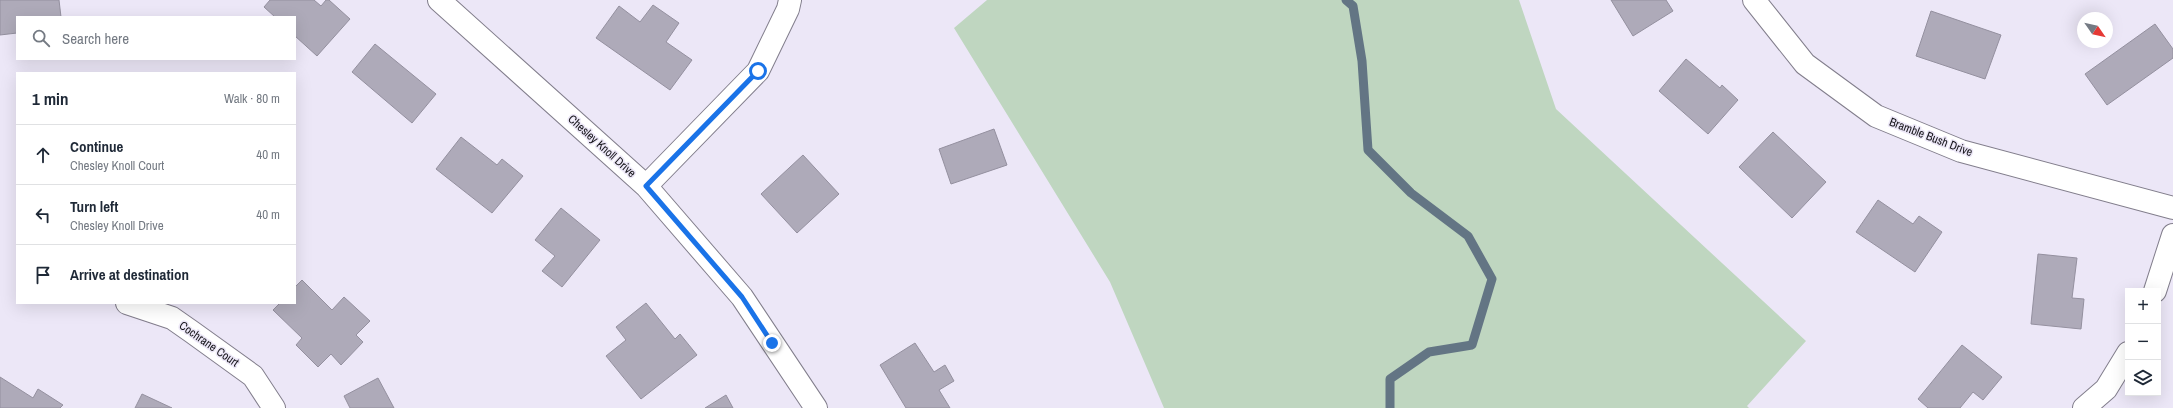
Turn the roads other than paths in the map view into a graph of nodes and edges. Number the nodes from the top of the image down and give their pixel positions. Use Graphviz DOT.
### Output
graph roads {
  1 [pos="439,0"];
  2 [pos="790,0"];
  3 [pos="1754,0"];
  4 [pos="646,186"];
  5 [pos="2173,208"];
  6 [pos="2173,235"];
  7 [pos="2156,288"];
  8 [pos="130,304"];
  9 [pos="2125,358"];
  10 [pos="274,408"];
  11 [pos="816,408"];
  12 [pos="2084,408"];
  1 -- 4 [label="street, Chesley Knoll Drive"];
  2 -- 4 [label="street"];
  3 -- 5 [label="street, Bramble Bush Drive"];
  4 -- 11 [label="street, Chesley Knoll Drive"];
  6 -- 7 [label="street"];
  8 -- 10 [label="street, Cochrane Court"];
  9 -- 12 [label="street"];
}
